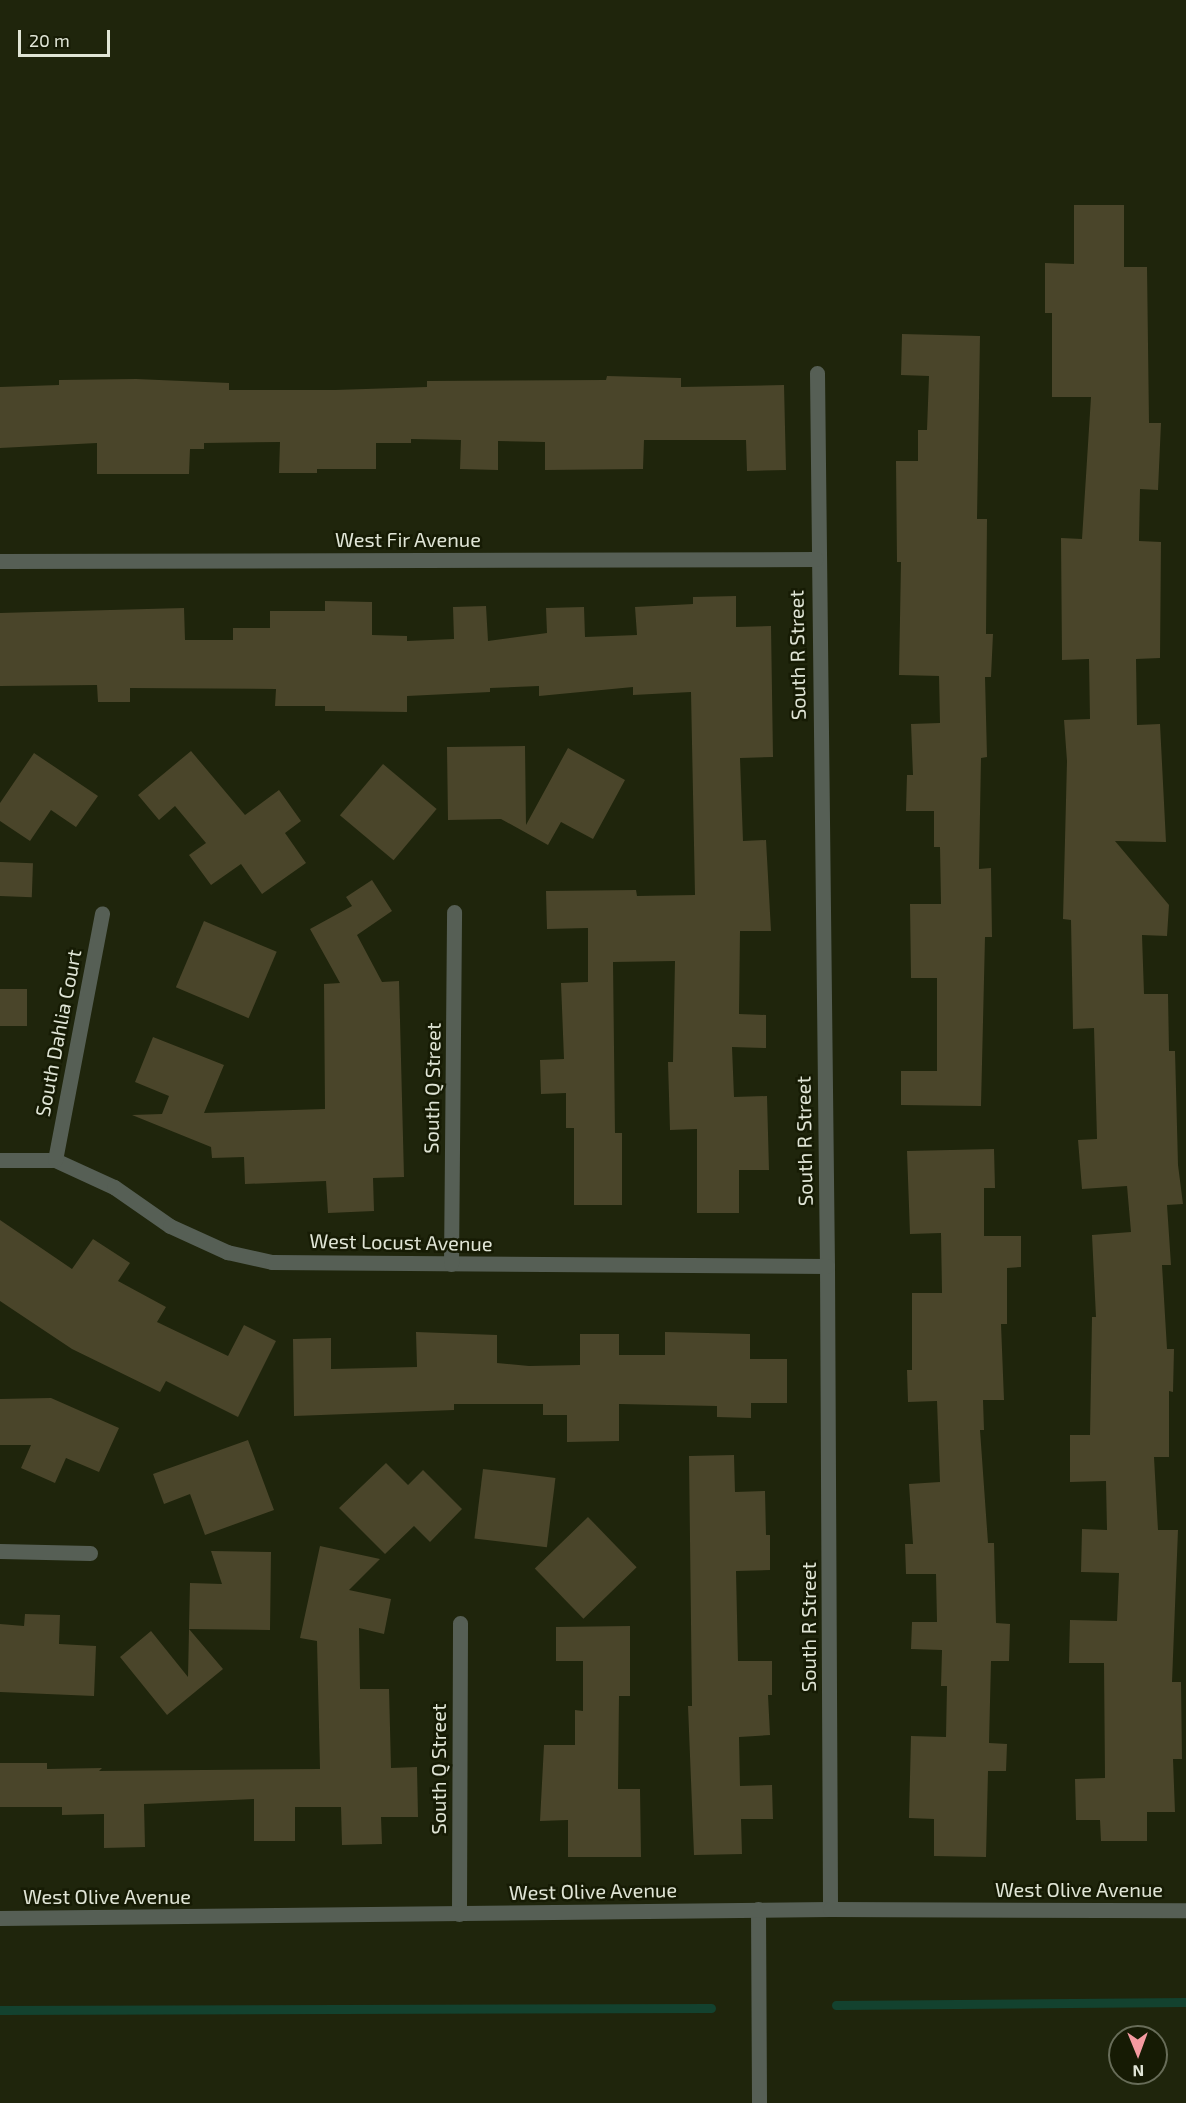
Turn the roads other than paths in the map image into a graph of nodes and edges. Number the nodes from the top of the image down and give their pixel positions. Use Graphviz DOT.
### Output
graph roads {
  1 [pos="817,373"];
  2 [pos="816,559"];
  3 [pos="0,561"];
  4 [pos="454,912"];
  5 [pos="102,913"];
  6 [pos="0,1160"];
  7 [pos="55,1160"];
  8 [pos="451,1264"];
  9 [pos="827,1266"];
  10 [pos="0,1551"];
  11 [pos="90,1553"];
  12 [pos="460,1623"];
  13 [pos="758,1909"];
  14 [pos="830,1909"];
  15 [pos="1186,1910"];
  16 [pos="459,1914"];
  17 [pos="0,1918"];
  18 [pos="759,2103"];
  1 -- 2 [label="street, South R Street"];
  2 -- 3 [label="street, West Fir Avenue"];
  2 -- 9 [label="street, South R Street"];
  4 -- 8 [label="street, South Q Street"];
  5 -- 7 [label="street, South Dahlia Court"];
  6 -- 7 [label="street, West Locust Avenue"];
  7 -- 8 [label="street, West Locust Avenue"];
  8 -- 9 [label="street, West Locust Avenue"];
  9 -- 14 [label="street, South R Street"];
  10 -- 11 [label="street"];
  12 -- 16 [label="street, South Q Street"];
  13 -- 14 [label="street, West Olive Avenue"];
  13 -- 16 [label="street, West Olive Avenue"];
  13 -- 18 [label="street"];
  14 -- 15 [label="street, West Olive Avenue"];
  16 -- 17 [label="street, West Olive Avenue"];
}
